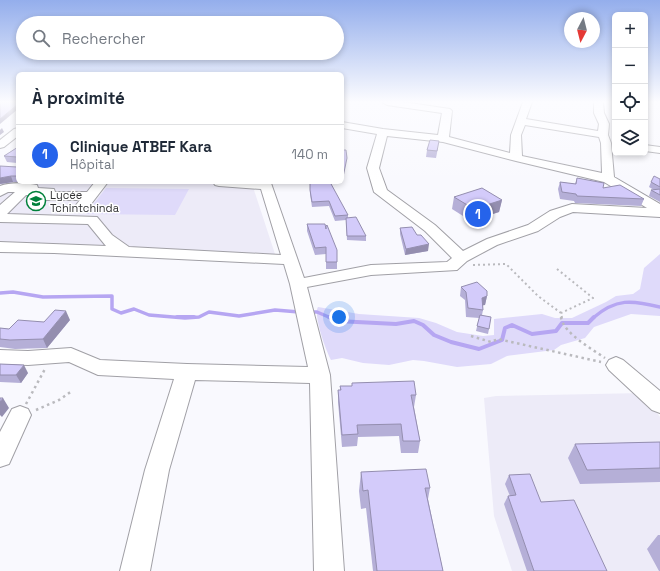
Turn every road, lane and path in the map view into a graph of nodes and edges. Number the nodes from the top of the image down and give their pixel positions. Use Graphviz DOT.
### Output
graph roads {
  1 [pos="366,129"];
  2 [pos="445,129"];
  3 [pos="518,129"];
  4 [pos="554,129"];
  5 [pos="605,129"];
  6 [pos="383,132"];
  7 [pos="16,133"];
  8 [pos="443,139"];
  9 [pos="608,141"];
  10 [pos="0,145"];
  11 [pos="648,148"];
  12 [pos="660,150"];
  13 [pos="516,158"];
  14 [pos="608,179"];
  15 [pos="267,184"];
  16 [pos="96,189"];
  17 [pos="25,190"];
  18 [pos="0,192"];
  19 [pos="52,192"];
  20 [pos="660,210"];
  21 [pos="660,213"];
  22 [pos="1,218"];
  23 [pos="32,219"];
  24 [pos="70,219"];
  25 [pos="0,247"];
  26 [pos="129,252"];
  27 [pos="291,260"];
  28 [pos="456,263"];
  29 [pos="557,269"];
  30 [pos="298,284"];
  31 [pos="561,313"];
  32 [pos="471,336"];
  33 [pos="55,356"];
  34 [pos="0,357"];
  35 [pos="616,365"];
  36 [pos="187,372"];
  37 [pos="320,375"];
  38 [pos="72,391"];
  39 [pos="660,403"];
  40 [pos="20,415"];
  41 [pos="0,456"];
  42 [pos="135,571"];
  43 [pos="329,571"];
  1 -- 6 [label="street"];
  2 -- 8 [label="street"];
  3 -- 13 [label="street"];
  4 -- 9 [label="street"];
  5 -- 9 [label="street"];
  6 -- 8 [label="street"];
  6 -- 28 [label="street"];
  7 -- 10 [label="street"];
  8 -- 13 [label="street"];
  9 -- 14 [label="street"];
  11 -- 12 [label="street"];
  13 -- 14 [label="street"];
  14 -- 20 [label="street"];
  15 -- 27 [label="street"];
  16 -- 19 [label="street"];
  16 -- 24 [label="street"];
  17 -- 18 [label="street"];
  17 -- 19 [label="street"];
  17 -- 22 [label="street"];
  19 -- 23 [label="street"];
  21 -- 28 [label="street"];
  22 -- 23 [label="street"];
  23 -- 24 [label="street"];
  24 -- 26 [label="street"];
  25 -- 26 [label="street"];
  26 -- 27 [label="street"];
  27 -- 30 [label="street"];
  28 -- 30 [label="street"];
  28 -- 31 [label="path"];
  29 -- 31 [label="path"];
  30 -- 37 [label="street"];
  31 -- 35 [label="path"];
  32 -- 35 [label="path"];
  33 -- 34 [label="street"];
  33 -- 36 [label="street"];
  33 -- 40 [label="path"];
  35 -- 39 [label="street"];
  36 -- 37 [label="street"];
  36 -- 42 [label="street"];
  37 -- 43 [label="street"];
  38 -- 40 [label="path"];
  40 -- 41 [label="street"];
}
